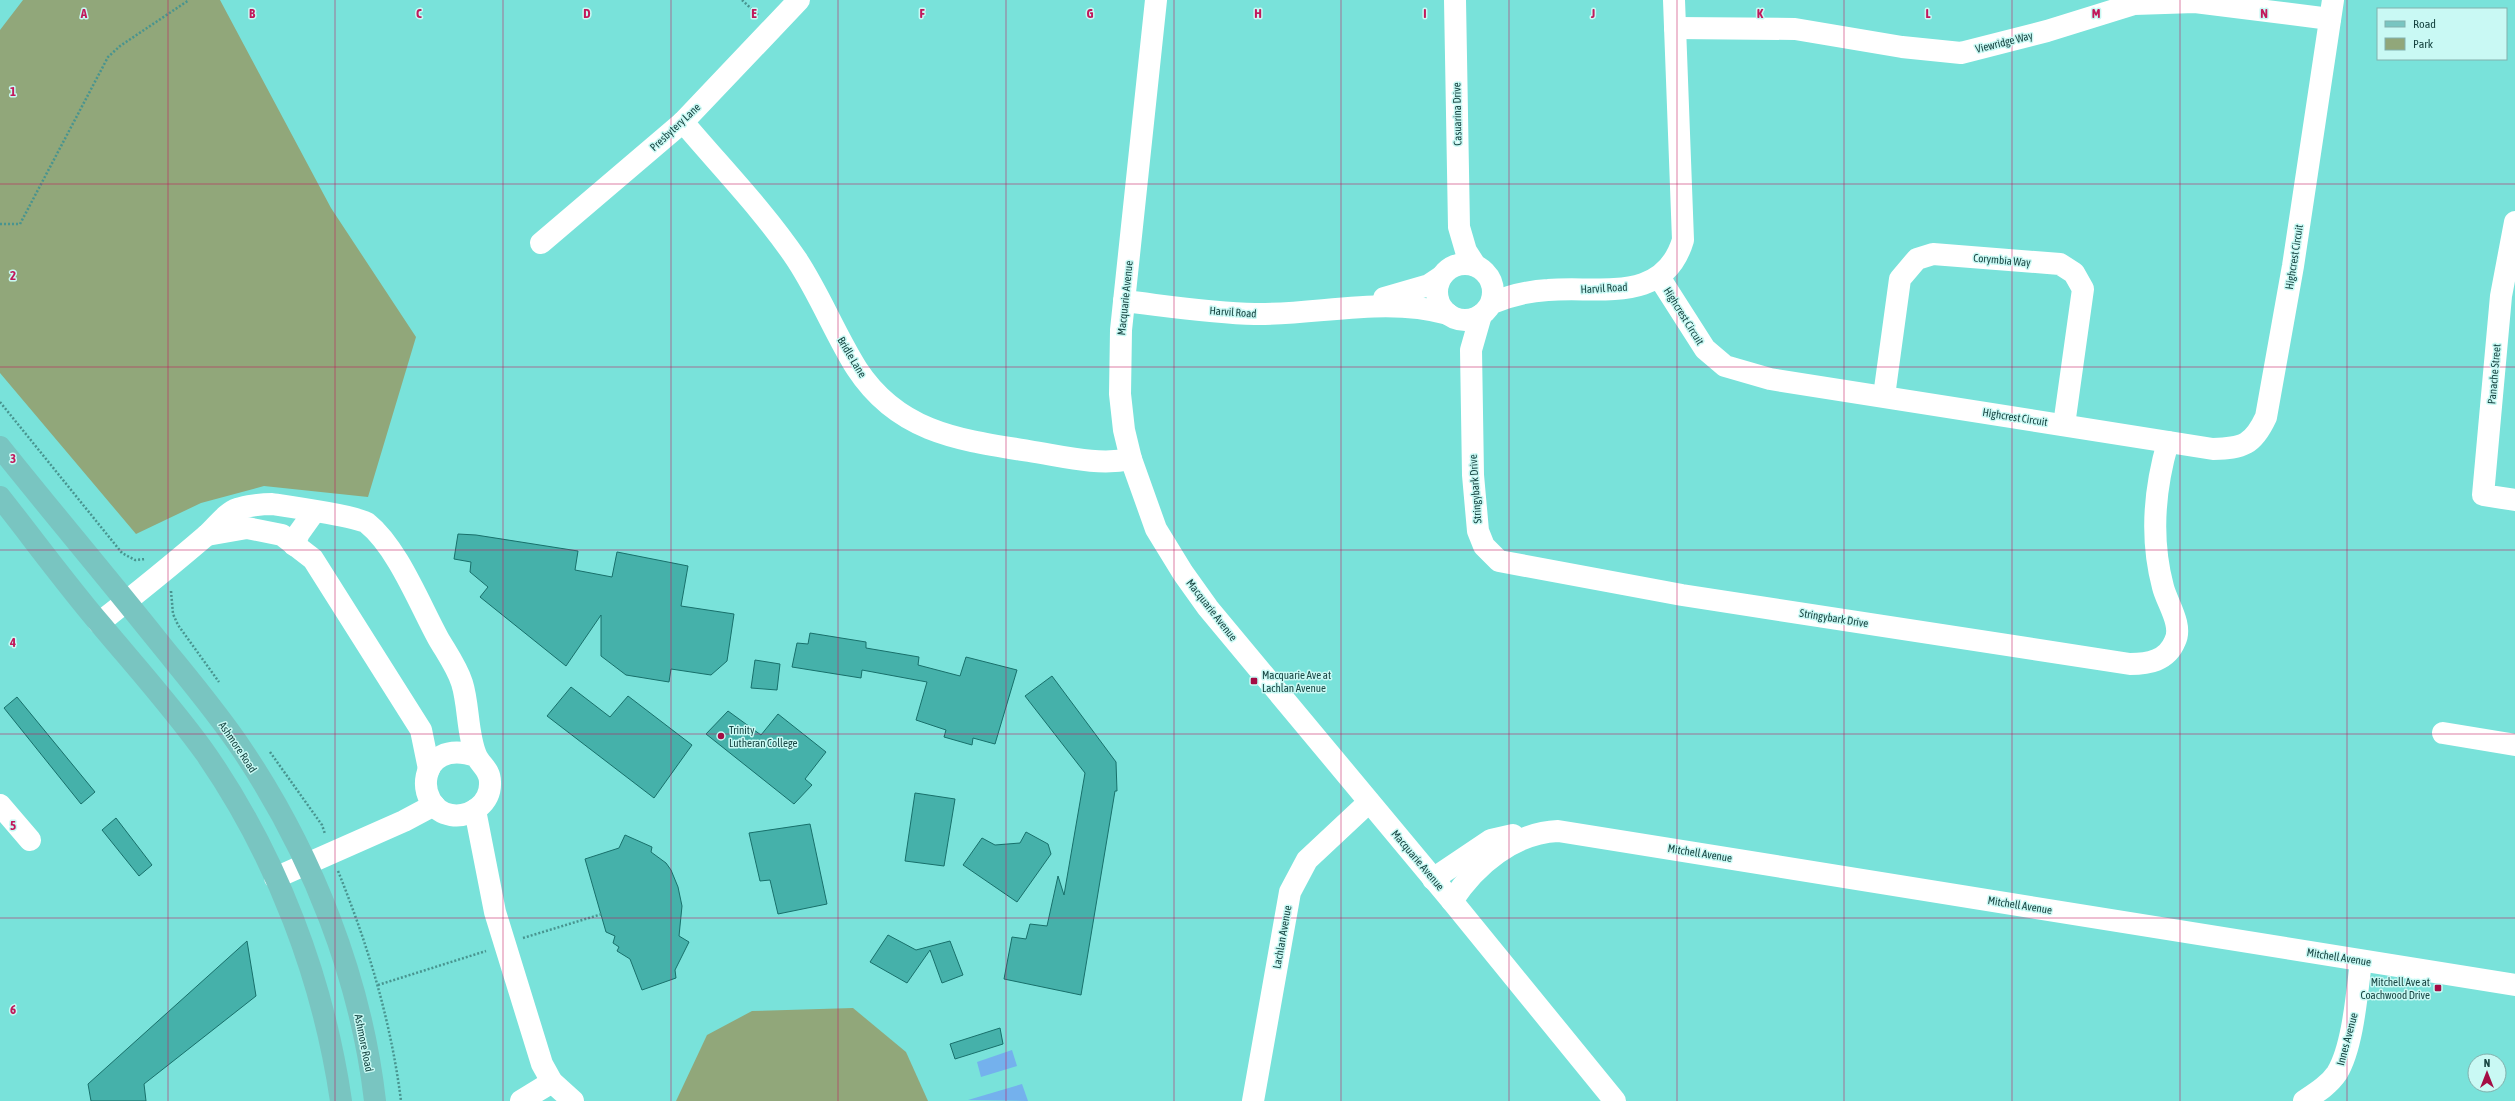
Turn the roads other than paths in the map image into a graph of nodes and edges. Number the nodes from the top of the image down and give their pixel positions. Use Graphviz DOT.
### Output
graph roads {
  1 [pos="799,0"];
  2 [pos="1156,0"];
  3 [pos="1454,0"];
  4 [pos="1674,0"];
  5 [pos="2332,10"];
  6 [pos="1675,28"];
  7 [pos="682,122"];
  8 [pos="2515,222"];
  9 [pos="1459,227"];
  10 [pos="541,243"];
  11 [pos="1483,272"];
  12 [pos="1444,274"];
  13 [pos="1659,277"];
  14 [pos="1547,290"];
  15 [pos="1124,301"];
  16 [pos="1342,308"];
  17 [pos="1486,309"];
  18 [pos="1452,316"];
  19 [pos="1471,350"];
  20 [pos="1884,396"];
  21 [pos="2064,425"];
  22 [pos="2168,442"];
  23 [pos="0,447"];
  24 [pos="1131,459"];
  25 [pos="0,497"];
  26 [pos="2515,500"];
  27 [pos="314,512"];
  28 [pos="207,535"];
  29 [pos="294,545"];
  30 [pos="126,602"];
  31 [pos="99,623"];
  32 [pos="2443,733"];
  33 [pos="2515,745"];
  34 [pos="476,756"];
  35 [pos="429,769"];
  36 [pos="1368,802"];
  37 [pos="0,805"];
  38 [pos="434,805"];
  39 [pos="475,810"];
  40 [pos="1524,837"];
  41 [pos="30,840"];
  42 [pos="306,864"];
  43 [pos="275,878"];
  44 [pos="1433,879"];
  45 [pos="1452,901"];
  46 [pos="2361,961"];
  47 [pos="2515,985"];
  48 [pos="552,1082"];
  49 [pos="341,1101"];
  50 [pos="375,1101"];
  51 [pos="521,1101"];
  52 [pos="573,1101"];
  53 [pos="1253,1101"];
  54 [pos="1615,1101"];
  55 [pos="2304,1101"];
  1 -- 7 [label="street, Presbytery Lane"];
  2 -- 15 [label="street, Macquarie Avenue"];
  3 -- 9 [label="street, Casuarina Drive"];
  4 -- 6 [label="street, Highcrest Circuit"];
  5 -- 6 [label="street, Viewridge Way"];
  5 -- 22 [label="street, Highcrest Circuit"];
  6 -- 13 [label="street, Highcrest Circuit"];
  7 -- 10 [label="street, Presbytery Lane"];
  7 -- 24 [label="street, Bridle Lane"];
  8 -- 26 [label="street, Panache Street"];
  9 -- 11 [label="street, Casuarina Drive"];
  9 -- 12 [label="street, Casuarina Drive"];
  11 -- 12 [label="street"];
  11 -- 14 [label="street, Harvil Road"];
  11 -- 17 [label="street"];
  12 -- 16 [label="street, Harvil Road"];
  12 -- 18 [label="street"];
  13 -- 14 [label="street, Harvil Road"];
  13 -- 20 [label="street, Highcrest Circuit"];
  14 -- 17 [label="street, Harvil Road"];
  15 -- 16 [label="street, Harvil Road"];
  15 -- 24 [label="street, Macquarie Avenue"];
  16 -- 18 [label="street, Harvil Road"];
  17 -- 18 [label="street"];
  17 -- 19 [label="street, Stringybark Drive"];
  18 -- 19 [label="street, Stringybark Drive"];
  19 -- 22 [label="street, Stringybark Drive"];
  20 -- 21 [label="street, Highcrest Circuit"];
  20 -- 21 [label="street, Corymbia Way"];
  21 -- 22 [label="street, Highcrest Circuit"];
  23 -- 30 [label="main road, Ashmore Road"];
  24 -- 36 [label="street, Macquarie Avenue"];
  25 -- 31 [label="main road"];
  27 -- 28 [label="street"];
  27 -- 29 [label="street"];
  27 -- 34 [label="street"];
  28 -- 29 [label="street"];
  28 -- 30 [label="street"];
  29 -- 35 [label="street"];
  30 -- 31 [label="street"];
  30 -- 42 [label="main road, Ashmore Road"];
  31 -- 43 [label="main road"];
  32 -- 33 [label="street"];
  34 -- 35 [label="street"];
  34 -- 39 [label="street"];
  35 -- 38 [label="street"];
  36 -- 44 [label="street, Macquarie Avenue"];
  36 -- 53 [label="street, Lachlan Avenue"];
  37 -- 41 [label="street"];
  38 -- 39 [label="street"];
  38 -- 42 [label="street"];
  39 -- 48 [label="street"];
  40 -- 44 [label="street, Mitchell Avenue"];
  40 -- 45 [label="street, Mitchell Avenue"];
  40 -- 46 [label="street, Mitchell Avenue"];
  42 -- 43 [label="street"];
  42 -- 50 [label="main road, Ashmore Road"];
  43 -- 49 [label="main road"];
  44 -- 45 [label="street, Macquarie Avenue"];
  45 -- 54 [label="street, Macquarie Avenue"];
  46 -- 47 [label="street, Mitchell Avenue"];
  46 -- 55 [label="street, Innes Avenue"];
  48 -- 51 [label="street"];
  48 -- 52 [label="street"];
}
